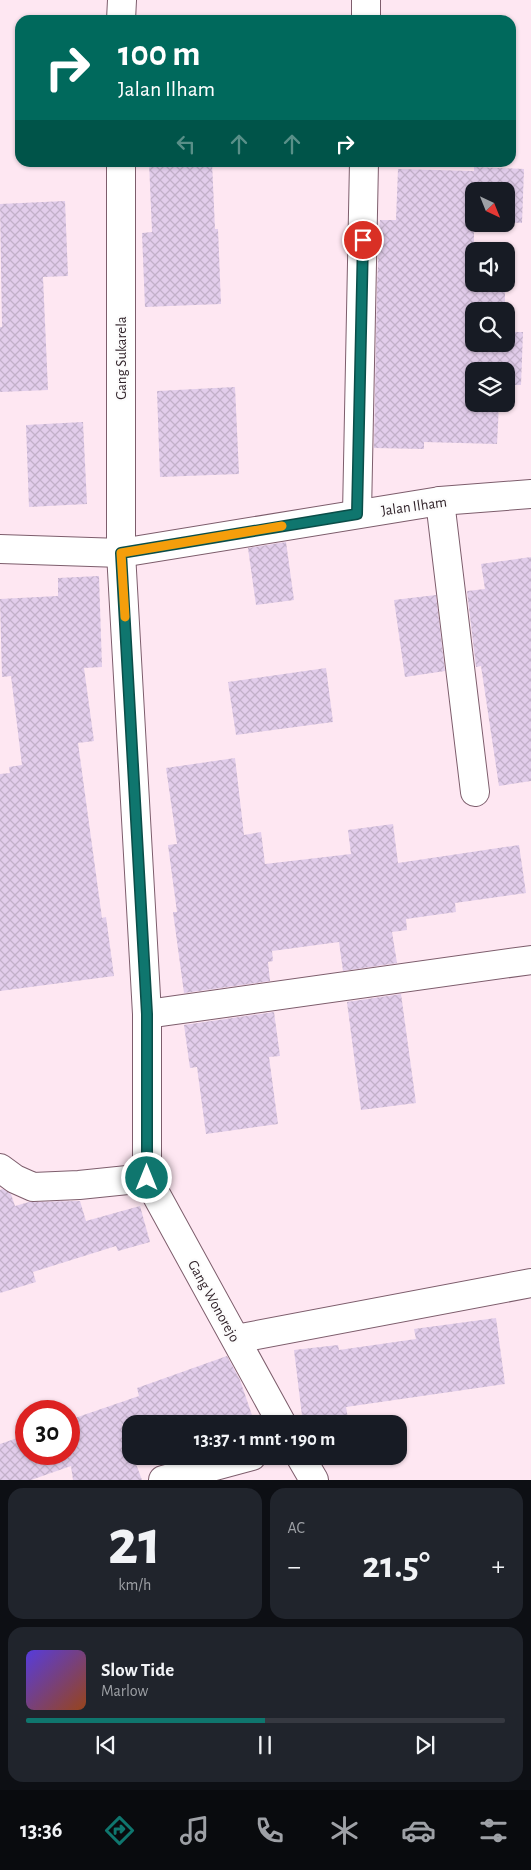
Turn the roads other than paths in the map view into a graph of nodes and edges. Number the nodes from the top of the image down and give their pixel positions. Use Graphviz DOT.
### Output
graph roads {
  1 [pos="122,0"];
  2 [pos="366,0"];
  3 [pos="122,15"];
  4 [pos="366,15"];
  5 [pos="121,167"];
  6 [pos="364,167"];
  7 [pos="531,494"];
  8 [pos="440,501"];
  9 [pos="357,514"];
  10 [pos="0,548"];
  11 [pos="121,553"];
  12 [pos="475,792"];
  13 [pos="531,960"];
  14 [pos="147,1014"];
  15 [pos="0,1168"];
  16 [pos="147,1178"];
  17 [pos="531,1283"];
  18 [pos="236,1339"];
  19 [pos="277,1415"];
  20 [pos="219,1465"];
  21 [pos="305,1465"];
  22 [pos="163,1480"];
  23 [pos="314,1480"];
  1 -- 3 [label="street"];
  2 -- 4 [label="street"];
  5 -- 11 [label="street, Gang Sukarela"];
  6 -- 9 [label="street"];
  7 -- 8 [label="street, Jalan Ilham"];
  8 -- 9 [label="street, Jalan Ilham"];
  8 -- 12 [label="street"];
  9 -- 11 [label="street, Jalan Ilham"];
  10 -- 11 [label="street, Jalan Ilham"];
  11 -- 14 [label="street, Gang Sukarela"];
  13 -- 14 [label="street"];
  14 -- 16 [label="street, Gang Sukarela"];
  15 -- 16 [label="street"];
  16 -- 18 [label="street, Gang Wonorejo"];
  17 -- 18 [label="street"];
  18 -- 19 [label="street, Gang Wonorejo"];
  20 -- 22 [label="street"];
  21 -- 23 [label="street"];
}
